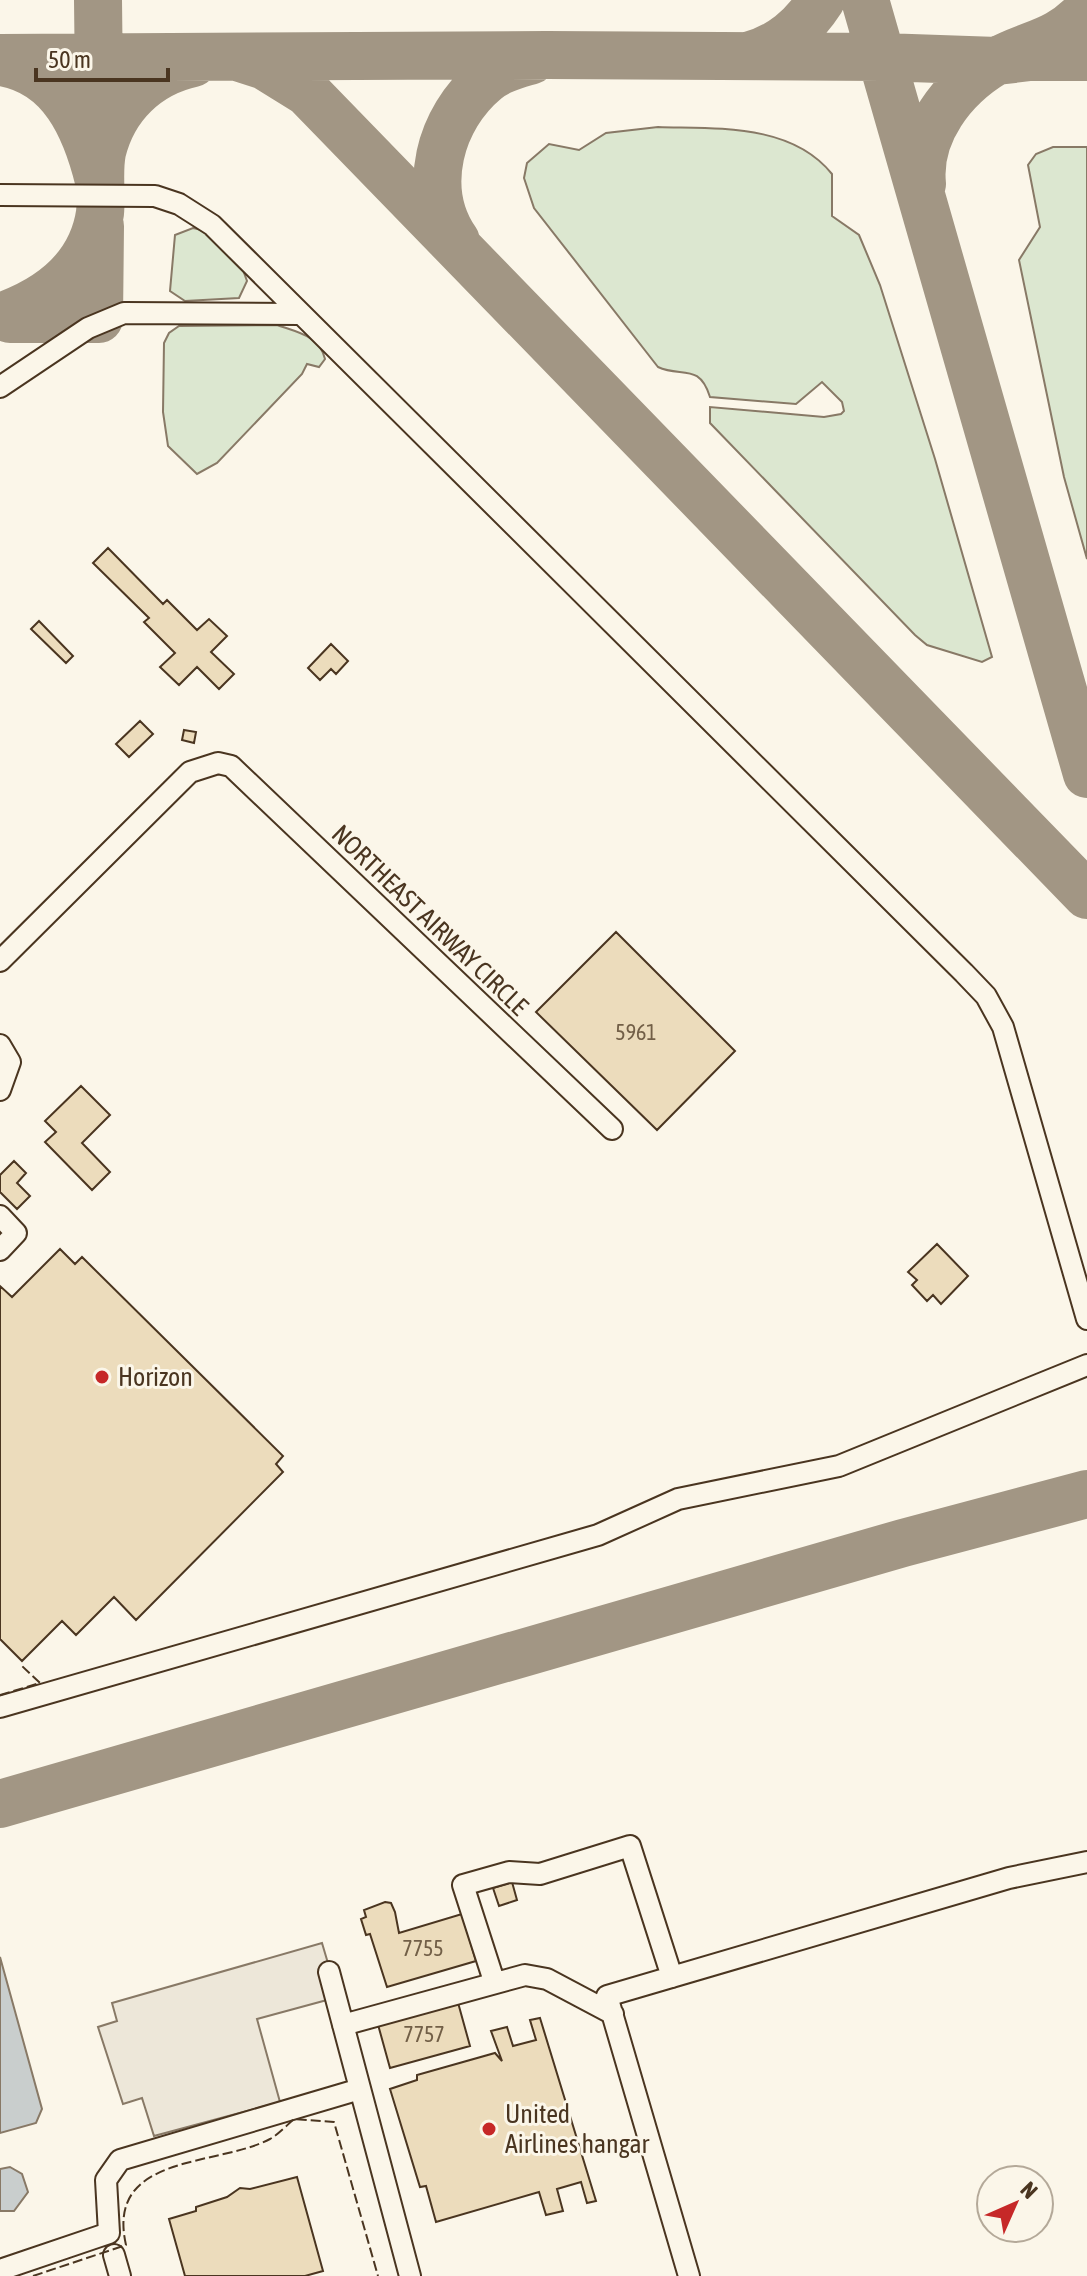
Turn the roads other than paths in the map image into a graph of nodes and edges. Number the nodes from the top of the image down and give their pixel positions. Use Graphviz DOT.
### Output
graph roads {
  1 [pos="0,195"];
  2 [pos="301,314"];
  3 [pos="0,387"];
  4 [pos="0,961"];
  5 [pos="5,1054"];
  6 [pos="0,1090"];
  7 [pos="612,1129"];
  8 [pos="0,1216"];
  9 [pos="0,1250"];
  10 [pos="1087,1319"];
  11 [pos="1087,1365"];
  12 [pos="0,1707"];
  13 [pos="1087,1862"];
  14 [pos="329,1972"];
  15 [pos="672,1977"];
  16 [pos="494,1981"];
  17 [pos="613,2014"];
  18 [pos="343,2025"];
  19 [pos="360,2089"];
  20 [pos="114,2255"];
  21 [pos="0,2270"];
  22 [pos="120,2276"];
  23 [pos="410,2276"];
  24 [pos="689,2276"];
  1 -- 2 [label="street"];
  2 -- 3 [label="street"];
  2 -- 10 [label="street"];
  4 -- 7 [label="street, NORTHEAST AIRWAY CIRCLE"];
  5 -- 6 [label="street"];
  8 -- 9 [label="street"];
  11 -- 12 [label="street"];
  13 -- 15 [label="street"];
  14 -- 18 [label="street"];
  15 -- 16 [label="street"];
  15 -- 17 [label="street"];
  16 -- 17 [label="street"];
  16 -- 18 [label="street"];
  17 -- 24 [label="street"];
  18 -- 19 [label="street"];
  19 -- 21 [label="street"];
  19 -- 23 [label="street"];
  20 -- 22 [label="street"];
}
